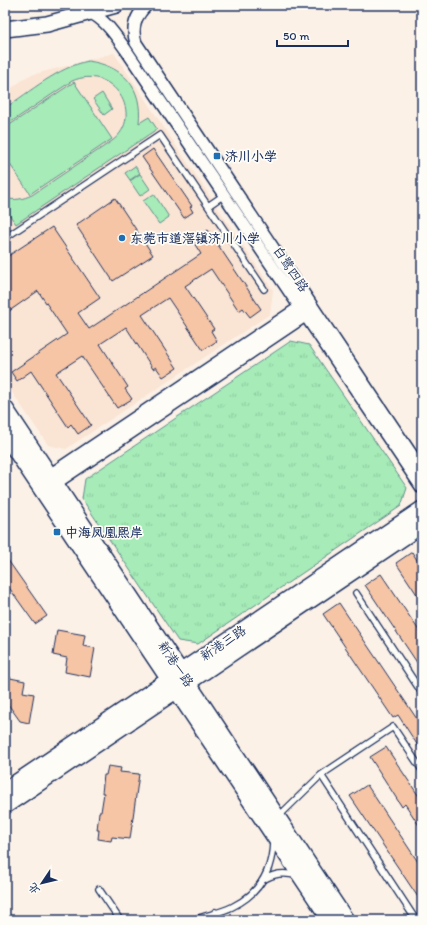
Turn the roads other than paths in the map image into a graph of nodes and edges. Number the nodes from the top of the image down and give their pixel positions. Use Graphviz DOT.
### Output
graph roads {
  1 [pos="116,5"];
  2 [pos="145,7"];
  3 [pos="89,12"];
  4 [pos="5,29"];
  5 [pos="229,192"];
  6 [pos="208,206"];
  7 [pos="5,238"];
  8 [pos="264,289"];
  9 [pos="307,309"];
  10 [pos="5,408"];
  11 [pos="5,435"];
  12 [pos="422,470"];
  13 [pos="52,479"];
  14 [pos="40,488"];
  15 [pos="422,488"];
  16 [pos="422,509"];
  17 [pos="422,525"];
  18 [pos="356,593"];
  19 [pos="185,677"];
  20 [pos="172,685"];
  21 [pos="422,693"];
  22 [pos="422,770"];
  23 [pos="321,775"];
  24 [pos="5,790"];
  25 [pos="5,806"];
  26 [pos="278,817"];
  27 [pos="274,836"];
  28 [pos="265,879"];
  29 [pos="303,879"];
  30 [pos="99,889"];
  31 [pos="216,912"];
  32 [pos="120,920"];
  33 [pos="194,920"];
  34 [pos="221,920"];
  35 [pos="330,920"];
  36 [pos="346,920"];
  37 [pos="416,920"];
  1 -- 3 [label="street"];
  2 -- 5 [label="street, 白鹭四路"];
  3 -- 4 [label="street"];
  3 -- 5 [label="street, 白鹭四路"];
  5 -- 6 [label="lane"];
  5 -- 9 [label="street, 白鹭四路"];
  6 -- 7 [label="lane"];
  6 -- 8 [label="lane"];
  9 -- 12 [label="street, 白鹭四路"];
  9 -- 13 [label="street"];
  9 -- 15 [label="street, 白鹭四路"];
  10 -- 13 [label="street, 新港一路"];
  11 -- 14 [label="street, 新港一路"];
  13 -- 14 [label="street"];
  13 -- 19 [label="street, 新港一路"];
  14 -- 20 [label="street, 新港一路"];
  16 -- 19 [label="street, 新港三路"];
  17 -- 19 [label="street, 新港三路"];
  18 -- 21 [label="lane"];
  19 -- 20 [label="street, 新港三路"];
  19 -- 26 [label="street, 新港一路"];
  20 -- 24 [label="street, 新港三路"];
  20 -- 25 [label="street, 新港三路"];
  20 -- 27 [label="street, 新港一路"];
  22 -- 23 [label="lane"];
  23 -- 26 [label="lane"];
  23 -- 37 [label="lane"];
  26 -- 36 [label="street, 新港一路"];
  27 -- 28 [label="lane"];
  27 -- 29 [label="street, 新港一路"];
  28 -- 29 [label="lane"];
  28 -- 31 [label="lane"];
  29 -- 35 [label="street, 新港一路"];
  30 -- 32 [label="lane"];
  31 -- 33 [label="lane"];
  31 -- 34 [label="lane"];
}
